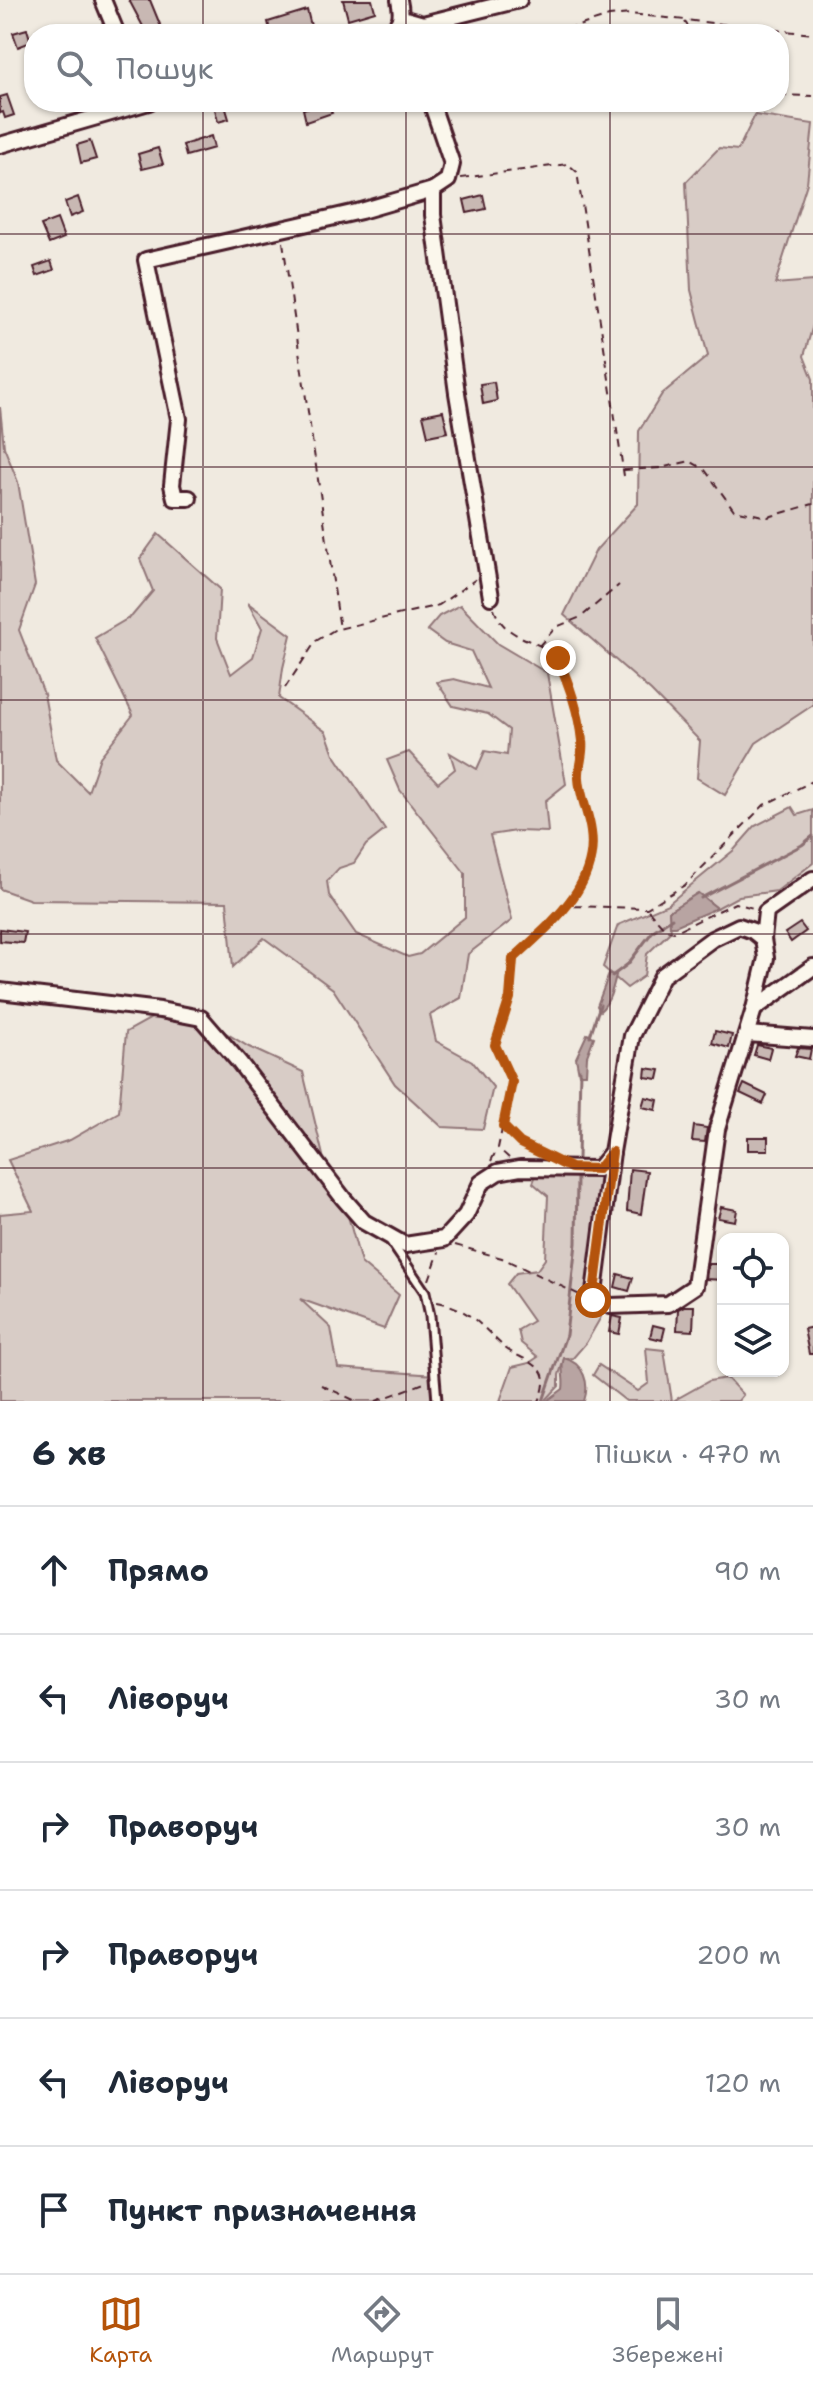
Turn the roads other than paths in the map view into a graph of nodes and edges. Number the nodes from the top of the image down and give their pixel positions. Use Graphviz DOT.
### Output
graph roads {
  1 [pos="103,0"];
  2 [pos="399,0"];
  3 [pos="519,0"];
  4 [pos="113,24"];
  5 [pos="398,24"];
  6 [pos="423,24"];
  7 [pos="113,112"];
  8 [pos="434,112"];
  9 [pos="0,145"];
  10 [pos="433,190"];
  11 [pos="189,498"];
  12 [pos="491,597"];
  13 [pos="813,879"];
  14 [pos="766,912"];
  15 [pos="739,926"];
  16 [pos="763,939"];
  17 [pos="813,967"];
  18 [pos="0,991"];
  19 [pos="754,1009"];
  20 [pos="748,1034"];
  21 [pos="813,1039"];
  22 [pos="612,1152"];
  23 [pos="385,1234"];
  24 [pos="437,1401"];
  1 -- 4 [label="street"];
  2 -- 5 [label="street"];
  3 -- 6 [label="street"];
  7 -- 9 [label="street"];
  8 -- 10 [label="street"];
  10 -- 11 [label="street"];
  10 -- 12 [label="street"];
  13 -- 14 [label="street"];
  14 -- 15 [label="street"];
  14 -- 16 [label="street"];
  15 -- 16 [label="street"];
  15 -- 22 [label="street"];
  16 -- 19 [label="street"];
  17 -- 19 [label="street"];
  18 -- 23 [label="street"];
  19 -- 20 [label="street"];
  20 -- 21 [label="street"];
  20 -- 22 [label="street"];
  22 -- 23 [label="street"];
  23 -- 24 [label="lane"];
}
